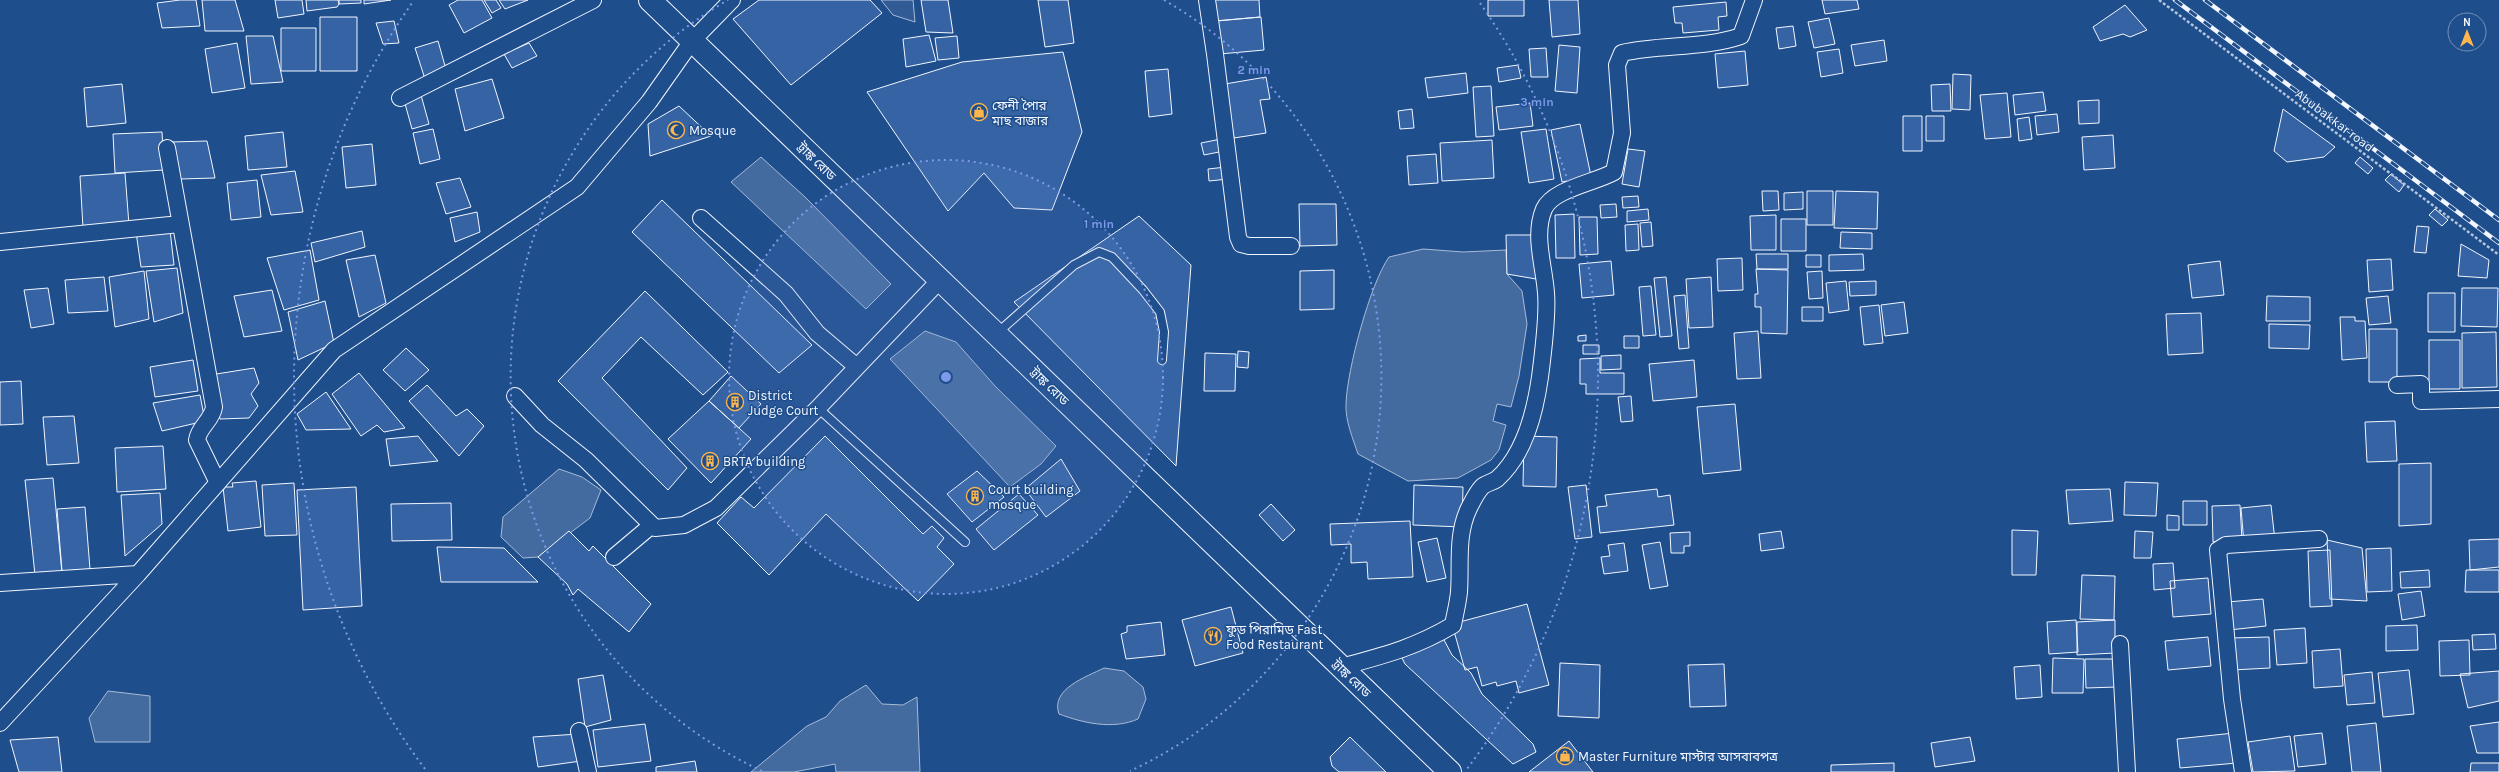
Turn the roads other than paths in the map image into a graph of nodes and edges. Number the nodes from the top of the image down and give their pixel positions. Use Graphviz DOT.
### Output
graph roads {
  1 [pos="593,0"];
  2 [pos="650,0"];
  3 [pos="732,0"];
  4 [pos="1207,0"];
  5 [pos="1754,0"];
  6 [pos="692,41"];
  7 [pos="400,98"];
  8 [pos="167,148"];
  9 [pos="701,218"];
  10 [pos="180,224"];
  11 [pos="0,242"];
  12 [pos="1291,246"];
  13 [pos="940,280"];
  14 [pos="995,334"];
  15 [pos="1162,360"];
  16 [pos="857,367"];
  17 [pos="2398,385"];
  18 [pos="515,396"];
  19 [pos="2499,399"];
  20 [pos="818,408"];
  21 [pos="218,483"];
  22 [pos="652,525"];
  23 [pos="2319,539"];
  24 [pos="965,542"];
  25 [pos="614,557"];
  26 [pos="138,574"];
  27 [pos="0,583"];
  28 [pos="2120,644"];
  29 [pos="1341,667"];
  30 [pos="0,723"];
  31 [pos="579,731"];
  32 [pos="588,772"];
  33 [pos="1450,772"];
  34 [pos="2126,772"];
  35 [pos="2243,772"];
  1 -- 7 [label="street"];
  2 -- 6 [label="main road, ট্রাঙ্ক রোড"];
  3 -- 6 [label="street"];
  4 -- 12 [label="street"];
  5 -- 29 [label="street"];
  6 -- 13 [label="main road, ট্রাঙ্ক রোড"];
  6 -- 21 [label="street"];
  8 -- 10 [label="street"];
  9 -- 16 [label="street"];
  10 -- 11 [label="street"];
  10 -- 21 [label="street"];
  13 -- 14 [label="main road, ট্রাঙ্ক রোড"];
  13 -- 16 [label="street"];
  14 -- 15 [label="lane"];
  14 -- 29 [label="main road, ট্রাঙ্ক রোড"];
  16 -- 20 [label="street"];
  17 -- 19 [label="street"];
  18 -- 22 [label="street"];
  20 -- 22 [label="street"];
  20 -- 24 [label="lane"];
  21 -- 26 [label="street"];
  22 -- 25 [label="street"];
  23 -- 35 [label="street"];
  26 -- 27 [label="street"];
  26 -- 30 [label="street"];
  28 -- 34 [label="street"];
  29 -- 33 [label="main road, ট্রাঙ্ক রোড"];
  31 -- 32 [label="street"];
}
